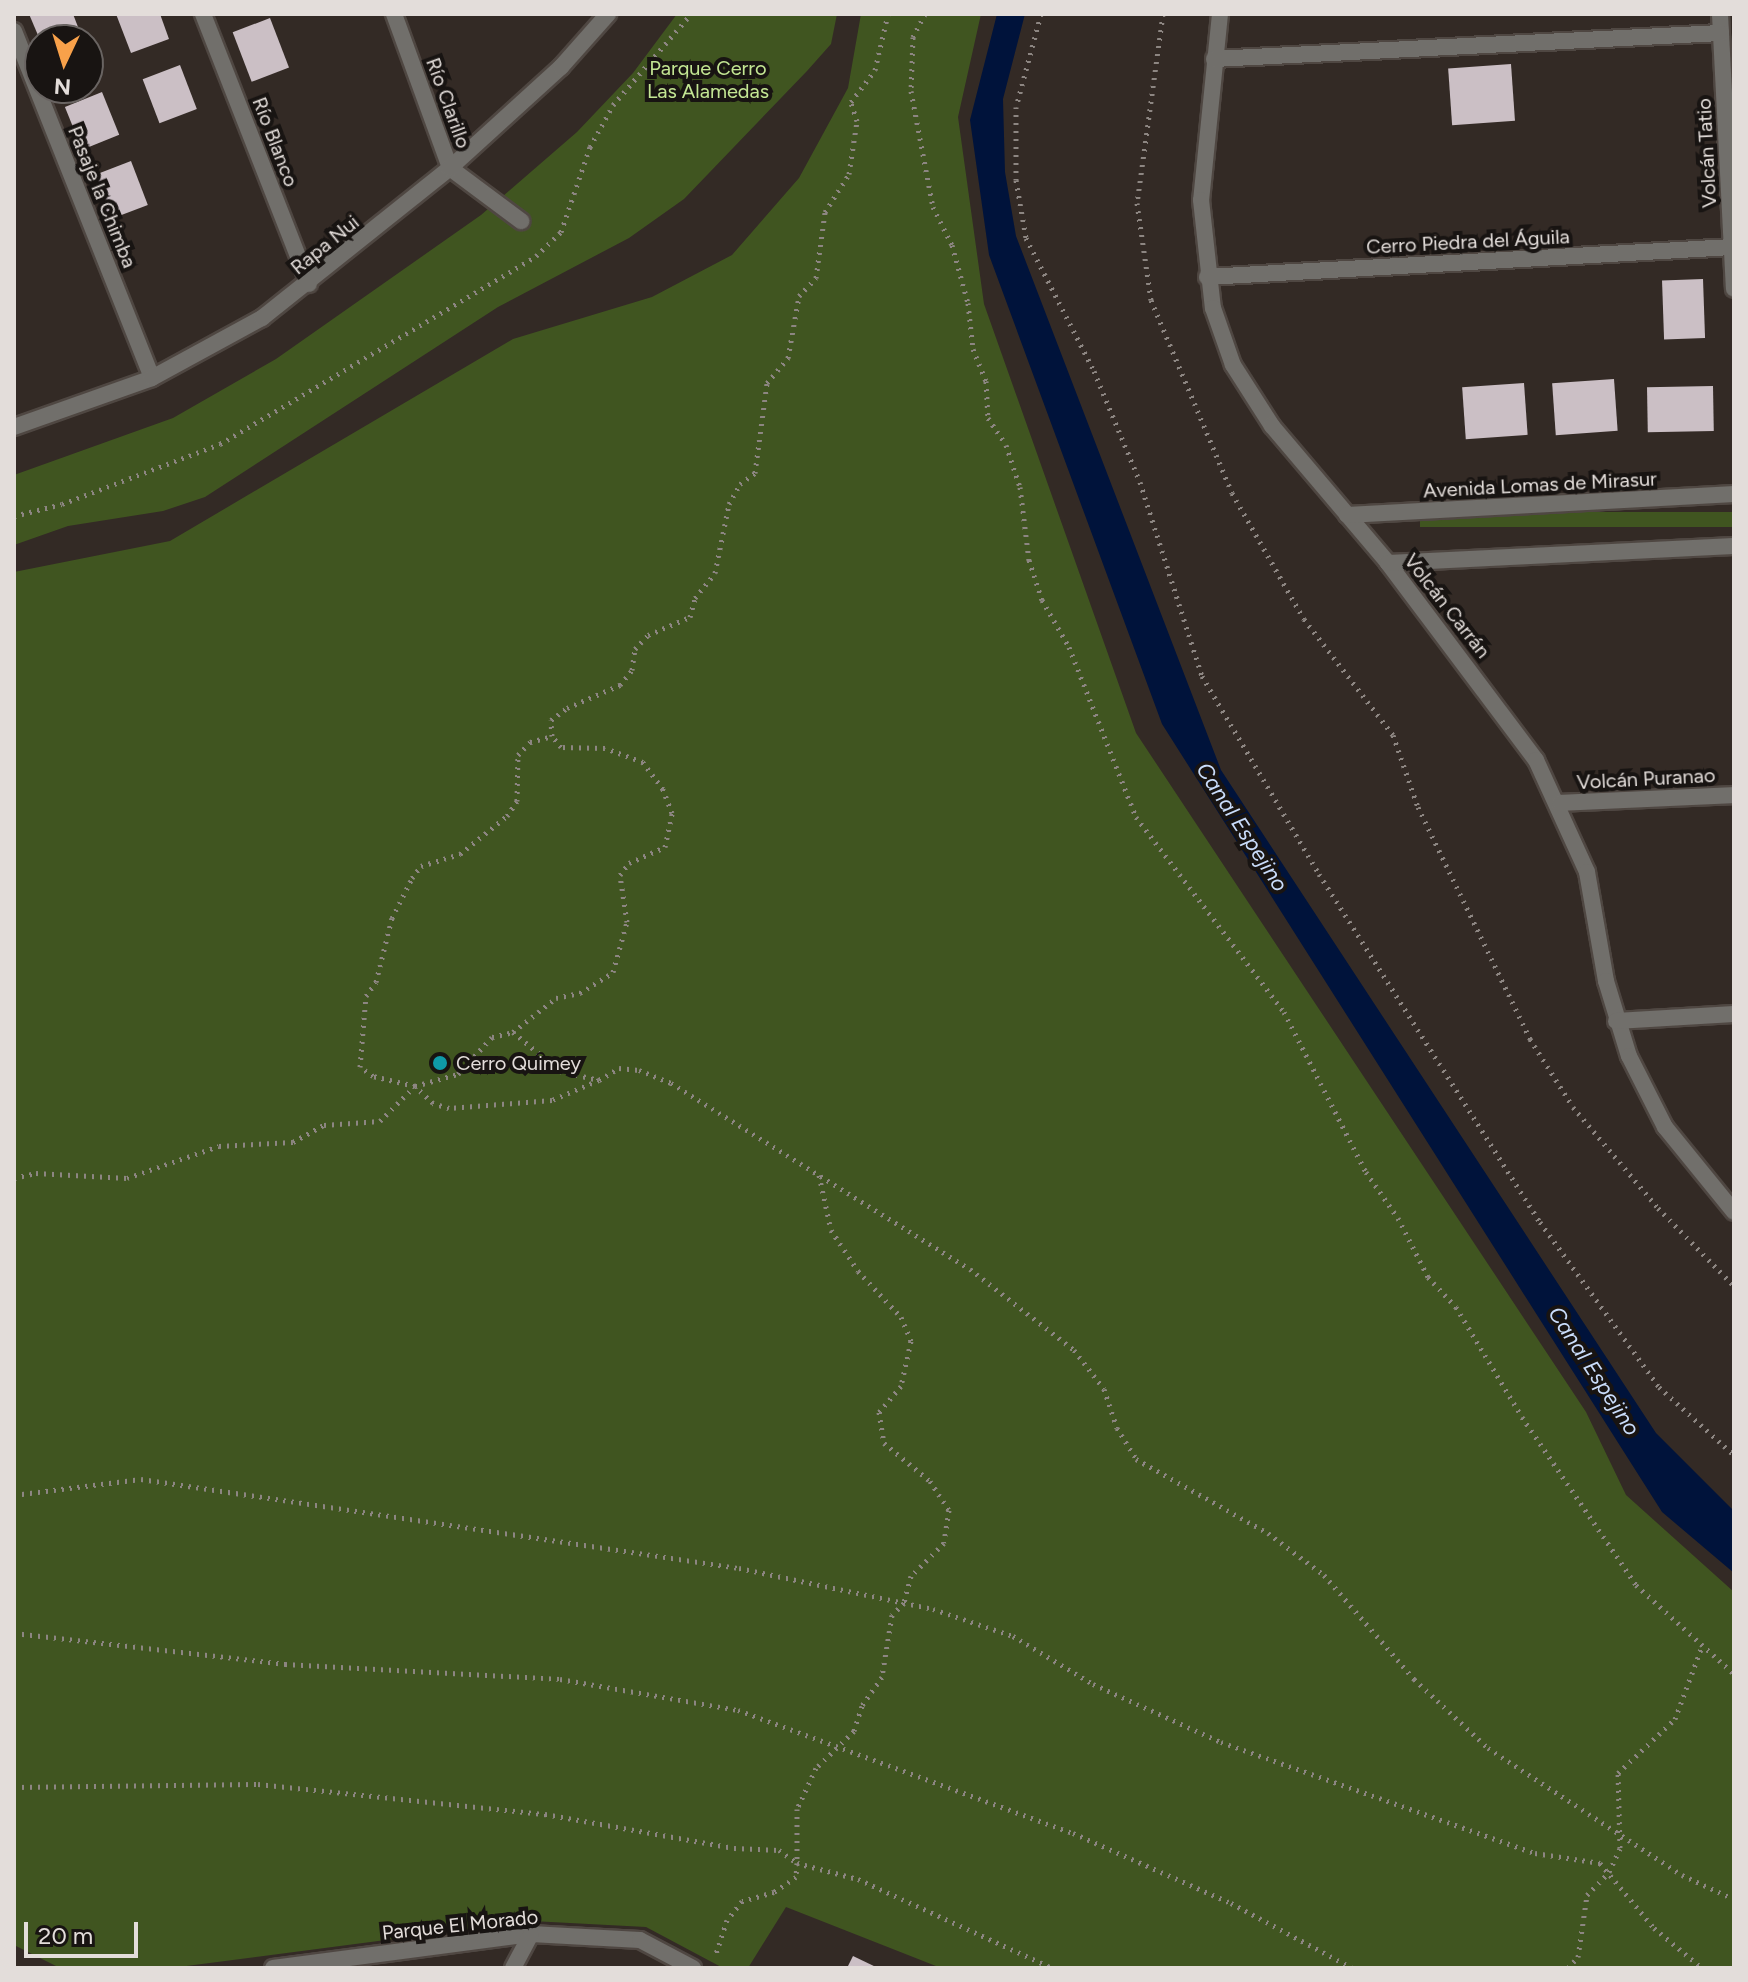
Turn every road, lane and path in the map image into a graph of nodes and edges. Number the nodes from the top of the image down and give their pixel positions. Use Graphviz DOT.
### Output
graph roads {
  1 [pos="203,14"];
  2 [pos="394,14"];
  3 [pos="608,14"];
  4 [pos="691,14"];
  5 [pos="888,14"];
  6 [pos="925,14"];
  7 [pos="1041,14"];
  8 [pos="1163,14"];
  9 [pos="1220,14"];
  10 [pos="1720,14"];
  11 [pos="594,22"];
  12 [pos="14,31"];
  13 [pos="1721,33"];
  14 [pos="1214,59"];
  15 [pos="450,168"];
  16 [pos="521,221"];
  17 [pos="1732,247"];
  18 [pos="1207,277"];
  19 [pos="309,284"];
  20 [pos="1734,289"];
  21 [pos="152,378"];
  22 [pos="14,427"];
  23 [pos="1734,494"];
  24 [pos="1347,515"];
  25 [pos="14,516"];
  26 [pos="1734,546"];
  27 [pos="1388,563"];
  28 [pos="552,736"];
  29 [pos="1734,795"];
  30 [pos="1560,803"];
  31 [pos="1734,1014"];
  32 [pos="1616,1021"];
  33 [pos="513,1032"];
  34 [pos="599,1080"];
  35 [pos="415,1086"];
  36 [pos="819,1174"];
  37 [pos="14,1178"];
  38 [pos="1734,1212"];
  39 [pos="1734,1286"];
  40 [pos="1734,1455"];
  41 [pos="14,1495"];
  42 [pos="904,1603"];
  43 [pos="14,1633"];
  44 [pos="1701,1649"];
  45 [pos="1734,1674"];
  46 [pos="833,1747"];
  47 [pos="14,1787"];
  48 [pos="1620,1829"];
  49 [pos="797,1863"];
  50 [pos="1609,1872"];
  51 [pos="1734,1899"];
  52 [pos="531,1934"];
  53 [pos="311,1965"];
  54 [pos="273,1968"];
  55 [pos="513,1968"];
  56 [pos="693,1968"];
  57 [pos="711,1968"];
  58 [pos="1052,1968"];
  59 [pos="1352,1968"];
  60 [pos="1568,1968"];
  61 [pos="1702,1968"];
  1 -- 19 [label="street, Río Blanco"];
  2 -- 15 [label="street, Río Clarillo"];
  3 -- 11 [label="street, Rapa Nui"];
  4 -- 25 [label="path"];
  5 -- 28 [label="path"];
  6 -- 44 [label="path"];
  7 -- 40 [label="path"];
  8 -- 39 [label="path"];
  9 -- 14 [label="street, Volcán Carrán"];
  10 -- 13 [label="street, Volcán Tatio"];
  11 -- 15 [label="street, Rapa Nui"];
  12 -- 21 [label="street, Pasaje la Chimba"];
  13 -- 14 [label="street"];
  13 -- 17 [label="street, Volcán Tatio"];
  14 -- 18 [label="street, Volcán Carrán"];
  15 -- 16 [label="street, Río Clarillo"];
  15 -- 19 [label="street, Rapa Nui"];
  17 -- 18 [label="street, Cerro Piedra del Águila"];
  17 -- 20 [label="street, Volcán Tatio"];
  18 -- 24 [label="street, Volcán Carrán"];
  19 -- 21 [label="street, Rapa Nui"];
  21 -- 22 [label="street, Rapa Nui"];
  23 -- 24 [label="street, Avenida Lomas de Mirasur"];
  24 -- 27 [label="street, Volcán Carrán"];
  26 -- 27 [label="street"];
  27 -- 30 [label="street, Volcán Carrán"];
  28 -- 33 [label="path"];
  28 -- 35 [label="path"];
  29 -- 30 [label="street, Volcán Puranao"];
  30 -- 32 [label="street, Volcán Carrán"];
  31 -- 32 [label="street"];
  32 -- 38 [label="street, Volcán Carrán"];
  33 -- 34 [label="path"];
  33 -- 35 [label="path"];
  34 -- 35 [label="path"];
  34 -- 36 [label="path"];
  35 -- 37 [label="path"];
  36 -- 42 [label="path"];
  36 -- 48 [label="path"];
  41 -- 42 [label="path"];
  42 -- 46 [label="path"];
  42 -- 50 [label="path"];
  43 -- 46 [label="path"];
  44 -- 45 [label="path"];
  44 -- 48 [label="path"];
  46 -- 49 [label="path"];
  46 -- 59 [label="path"];
  47 -- 49 [label="path"];
  48 -- 50 [label="path"];
  48 -- 51 [label="path"];
  49 -- 57 [label="path"];
  49 -- 58 [label="path"];
  50 -- 60 [label="path"];
  50 -- 61 [label="path"];
  52 -- 53 [label="street, Parque El Morado"];
  52 -- 55 [label="street"];
  52 -- 56 [label="street, Parque El Morado"];
  53 -- 54 [label="street, Parque El Morado"];
}
